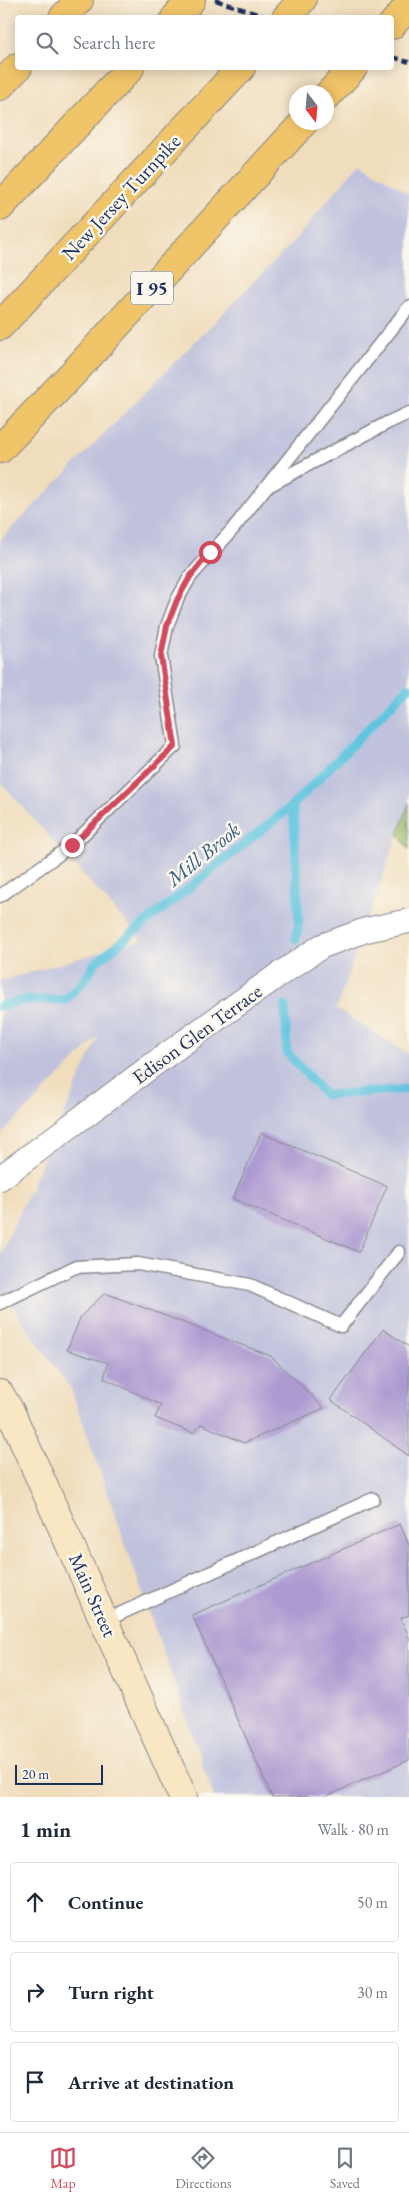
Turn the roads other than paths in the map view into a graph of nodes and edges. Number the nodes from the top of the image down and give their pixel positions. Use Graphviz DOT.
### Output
graph roads {
  1 [pos="80,0"];
  2 [pos="191,0"];
  3 [pos="302,0"];
  4 [pos="409,5"];
  5 [pos="67,15"];
  6 [pos="178,15"];
  7 [pos="289,15"];
  8 [pos="394,23"];
  9 [pos="15,70"];
  10 [pos="128,70"];
  11 [pos="239,70"];
  12 [pos="351,70"];
  13 [pos="0,86"];
  14 [pos="334,88"];
  15 [pos="297,130"];
  16 [pos="0,208"];
  17 [pos="409,307"];
  18 [pos="0,326"];
  19 [pos="409,413"];
  20 [pos="0,449"];
  21 [pos="266,487"];
  22 [pos="0,896"];
  23 [pos="409,921"];
  24 [pos="0,1178"];
  25 [pos="399,1252"];
  26 [pos="0,1303"];
  27 [pos="0,1394"];
  28 [pos="373,1498"];
  29 [pos="104,1621"];
  30 [pos="183,1797"];
  1 -- 5 [label="highway"];
  2 -- 6 [label="highway"];
  3 -- 7 [label="highway"];
  4 -- 8 [label="highway"];
  9 -- 13 [label="highway"];
  10 -- 16 [label="highway"];
  11 -- 18 [label="highway, New Jersey Turnpike"];
  12 -- 14 [label="highway"];
  15 -- 20 [label="highway, I 95"];
  17 -- 21 [label="lane"];
  19 -- 21 [label="lane"];
  21 -- 22 [label="lane"];
  23 -- 24 [label="street, Edison Glen Terrace"];
  25 -- 26 [label="lane"];
  27 -- 29 [label="main road, Main Street"];
  28 -- 29 [label="lane"];
  29 -- 30 [label="main road, Main Street"];
}
